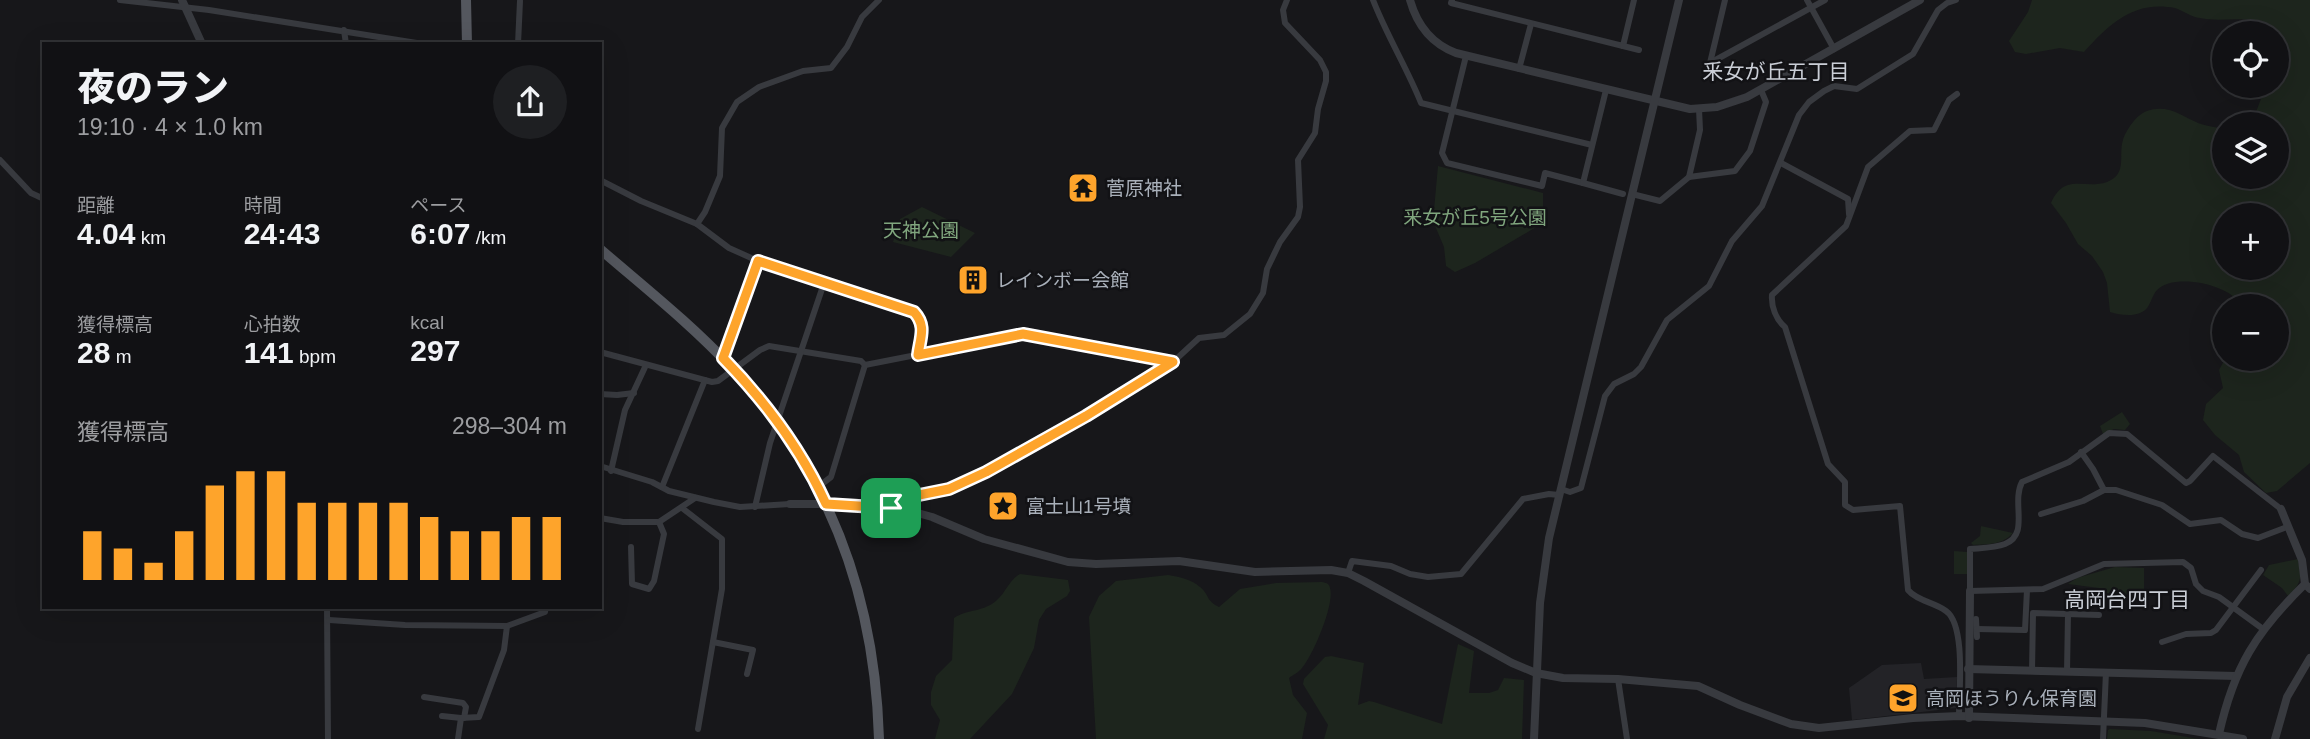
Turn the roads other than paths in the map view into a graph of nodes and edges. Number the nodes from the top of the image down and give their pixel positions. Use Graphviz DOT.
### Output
graph roads {
  1 [pos="120,0"];
  2 [pos="466,0"];
  3 [pos="879,0"];
  4 [pos="1287,0"];
  5 [pos="1373,0"];
  6 [pos="1410,0"];
  7 [pos="1452,0"];
  8 [pos="1625,0"];
  9 [pos="1679,0"];
  10 [pos="1725,0"];
  11 [pos="1807,0"];
  12 [pos="1825,0"];
  13 [pos="1920,0"];
  14 [pos="1956,0"];
  15 [pos="520,1"];
  16 [pos="1634,1"];
  17 [pos="184,4"];
  18 [pos="1812,7"];
  19 [pos="1531,24"];
  20 [pos="344,30"];
  21 [pos="201,42"];
  22 [pos="346,42"];
  23 [pos="412,42"];
  24 [pos="467,42"];
  25 [pos="518,42"];
  26 [pos="1623,46"];
  27 [pos="1834,49"];
  28 [pos="1639,50"];
  29 [pos="1465,56"];
  30 [pos="1520,69"];
  31 [pos="1605,90"];
  32 [pos="1761,90"];
  33 [pos="1957,94"];
  34 [pos="1655,102"];
  35 [pos="1699,109"];
  36 [pos="1452,110"];
  37 [pos="1592,145"];
  38 [pos="0,160"];
  39 [pos="1781,163"];
  40 [pos="1689,177"];
  41 [pos="602,181"];
  42 [pos="1583,183"];
  43 [pos="1627,194"];
  44 [pos="42,198"];
  45 [pos="1850,215"];
  46 [pos="697,224"];
  47 [pos="602,251"];
  48 [pos="758,261"];
  49 [pos="824,283"];
  50 [pos="802,351"];
  51 [pos="602,353"];
  52 [pos="918,355"];
  53 [pos="723,358"];
  54 [pos="1173,362"];
  55 [pos="646,365"];
  56 [pos="864,365"];
  57 [pos="734,369"];
  58 [pos="705,380"];
  59 [pos="634,393"];
  60 [pos="602,394"];
  61 [pos="617,395"];
  62 [pos="625,410"];
  63 [pos="778,421"];
  64 [pos="2081,453"];
  65 [pos="602,467"];
  66 [pos="611,471"];
  67 [pos="662,487"];
  68 [pos="818,487"];
  69 [pos="2104,490"];
  70 [pos="1560,492"];
  71 [pos="695,498"];
  72 [pos="790,504"];
  73 [pos="826,504"];
  74 [pos="755,507"];
  75 [pos="682,508"];
  76 [pos="891,508"];
  77 [pos="2281,509"];
  78 [pos="2042,514"];
  79 [pos="602,518"];
  80 [pos="659,522"];
  81 [pos="2287,527"];
  82 [pos="631,547"];
  83 [pos="2261,570"];
  84 [pos="1348,573"];
  85 [pos="2308,585"];
  86 [pos="2027,590"];
  87 [pos="1970,591"];
  88 [pos="2233,606"];
  89 [pos="327,609"];
  90 [pos="546,609"];
  91 [pos="2068,614"];
  92 [pos="2099,615"];
  93 [pos="1976,619"];
  94 [pos="329,620"];
  95 [pos="507,625"];
  96 [pos="1977,629"];
  97 [pos="2263,629"];
  98 [pos="1977,637"];
  99 [pos="713,642"];
  100 [pos="2162,642"];
  101 [pos="2310,658"];
  102 [pos="1968,669"];
  103 [pos="2032,671"];
  104 [pos="2067,672"];
  105 [pos="2106,672"];
  106 [pos="1536,673"];
  107 [pos="747,674"];
  108 [pos="2236,676"];
  109 [pos="1618,679"];
  110 [pos="424,698"];
  111 [pos="442,716"];
  112 [pos="1959,716"];
  113 [pos="462,718"];
  114 [pos="1969,718"];
  115 [pos="2105,720"];
  116 [pos="698,729"];
  117 [pos="2218,737"];
  118 [pos="328,739"];
  119 [pos="458,739"];
  120 [pos="879,739"];
  121 [pos="1534,739"];
  122 [pos="1627,739"];
  123 [pos="2103,739"];
  124 [pos="2243,739"];
  125 [pos="2275,739"];
  1 -- 17 [label="street"];
  2 -- 24 [label="main road"];
  3 -- 46 [label="street"];
  4 -- 54 [label="street"];
  5 -- 36 [label="street"];
  6 -- 29 [label="street"];
  7 -- 19 [label="street"];
  8 -- 16 [label="street"];
  9 -- 34 [label="street"];
  10 -- 18 [label="street"];
  11 -- 18 [label="street"];
  12 -- 18 [label="street"];
  13 -- 27 [label="street"];
  14 -- 39 [label="street"];
  15 -- 25 [label="street"];
  16 -- 26 [label="street"];
  17 -- 20 [label="street"];
  17 -- 21 [label="street"];
  18 -- 27 [label="street"];
  19 -- 26 [label="street"];
  19 -- 30 [label="street"];
  20 -- 22 [label="street"];
  20 -- 23 [label="street"];
  26 -- 28 [label="street"];
  27 -- 32 [label="street"];
  29 -- 30 [label="street"];
  29 -- 36 [label="street"];
  30 -- 31 [label="street"];
  31 -- 34 [label="street"];
  31 -- 37 [label="street"];
  32 -- 35 [label="street"];
  32 -- 40 [label="street"];
  33 -- 45 [label="street"];
  34 -- 35 [label="street"];
  34 -- 43 [label="street"];
  35 -- 40 [label="street"];
  36 -- 37 [label="street"];
  36 -- 42 [label="street"];
  37 -- 42 [label="street"];
  38 -- 44 [label="street"];
  39 -- 45 [label="street"];
  39 -- 70 [label="street"];
  40 -- 43 [label="street"];
  41 -- 46 [label="street"];
  42 -- 43 [label="street"];
  43 -- 70 [label="street"];
  45 -- 112 [label="street"];
  46 -- 48 [label="street"];
  47 -- 53 [label="main road"];
  48 -- 49 [label="street"];
  48 -- 53 [label="street"];
  49 -- 50 [label="street"];
  49 -- 52 [label="street"];
  50 -- 56 [label="street"];
  50 -- 57 [label="street"];
  50 -- 63 [label="street"];
  51 -- 55 [label="street"];
  52 -- 54 [label="street"];
  52 -- 56 [label="street"];
  53 -- 57 [label="main road"];
  54 -- 76 [label="street"];
  55 -- 58 [label="street"];
  55 -- 59 [label="street"];
  56 -- 68 [label="street"];
  57 -- 58 [label="street"];
  57 -- 63 [label="main road"];
  58 -- 67 [label="street"];
  59 -- 61 [label="street"];
  59 -- 62 [label="street"];
  60 -- 61 [label="street"];
  61 -- 62 [label="street"];
  62 -- 66 [label="street"];
  63 -- 68 [label="main road"];
  63 -- 74 [label="street"];
  64 -- 69 [label="street"];
  64 -- 77 [label="street"];
  64 -- 87 [label="street"];
  65 -- 66 [label="street"];
  66 -- 67 [label="street"];
  67 -- 71 [label="street"];
  68 -- 73 [label="main road"];
  69 -- 78 [label="street"];
  69 -- 81 [label="street"];
  70 -- 84 [label="street"];
  70 -- 106 [label="street"];
  71 -- 74 [label="street"];
  71 -- 75 [label="street"];
  72 -- 73 [label="street"];
  72 -- 74 [label="street"];
  73 -- 76 [label="street"];
  73 -- 120 [label="main road"];
  75 -- 80 [label="street"];
  75 -- 99 [label="street"];
  76 -- 84 [label="street"];
  77 -- 81 [label="street"];
  79 -- 80 [label="street"];
  80 -- 82 [label="street"];
  81 -- 85 [label="street"];
  83 -- 88 [label="street"];
  84 -- 106 [label="street"];
  85 -- 97 [label="street"];
  86 -- 87 [label="street"];
  86 -- 88 [label="street"];
  86 -- 96 [label="street"];
  87 -- 102 [label="street"];
  88 -- 97 [label="street"];
  88 -- 100 [label="street"];
  89 -- 94 [label="street"];
  90 -- 95 [label="street"];
  91 -- 92 [label="street"];
  91 -- 103 [label="street"];
  91 -- 104 [label="street"];
  93 -- 96 [label="street"];
  94 -- 95 [label="street"];
  94 -- 118 [label="street"];
  95 -- 113 [label="street"];
  96 -- 98 [label="street"];
  97 -- 108 [label="street"];
  99 -- 107 [label="street"];
  99 -- 116 [label="street"];
  101 -- 125 [label="street"];
  102 -- 103 [label="street"];
  102 -- 114 [label="street"];
  103 -- 104 [label="street"];
  104 -- 105 [label="street"];
  105 -- 108 [label="street"];
  105 -- 115 [label="street"];
  106 -- 109 [label="street"];
  106 -- 121 [label="street"];
  108 -- 117 [label="street"];
  109 -- 112 [label="street"];
  109 -- 122 [label="street"];
  110 -- 113 [label="street"];
  111 -- 113 [label="street"];
  112 -- 114 [label="street"];
  113 -- 119 [label="street"];
  114 -- 115 [label="street"];
  115 -- 117 [label="street"];
  115 -- 123 [label="street"];
  117 -- 124 [label="street"];
}
